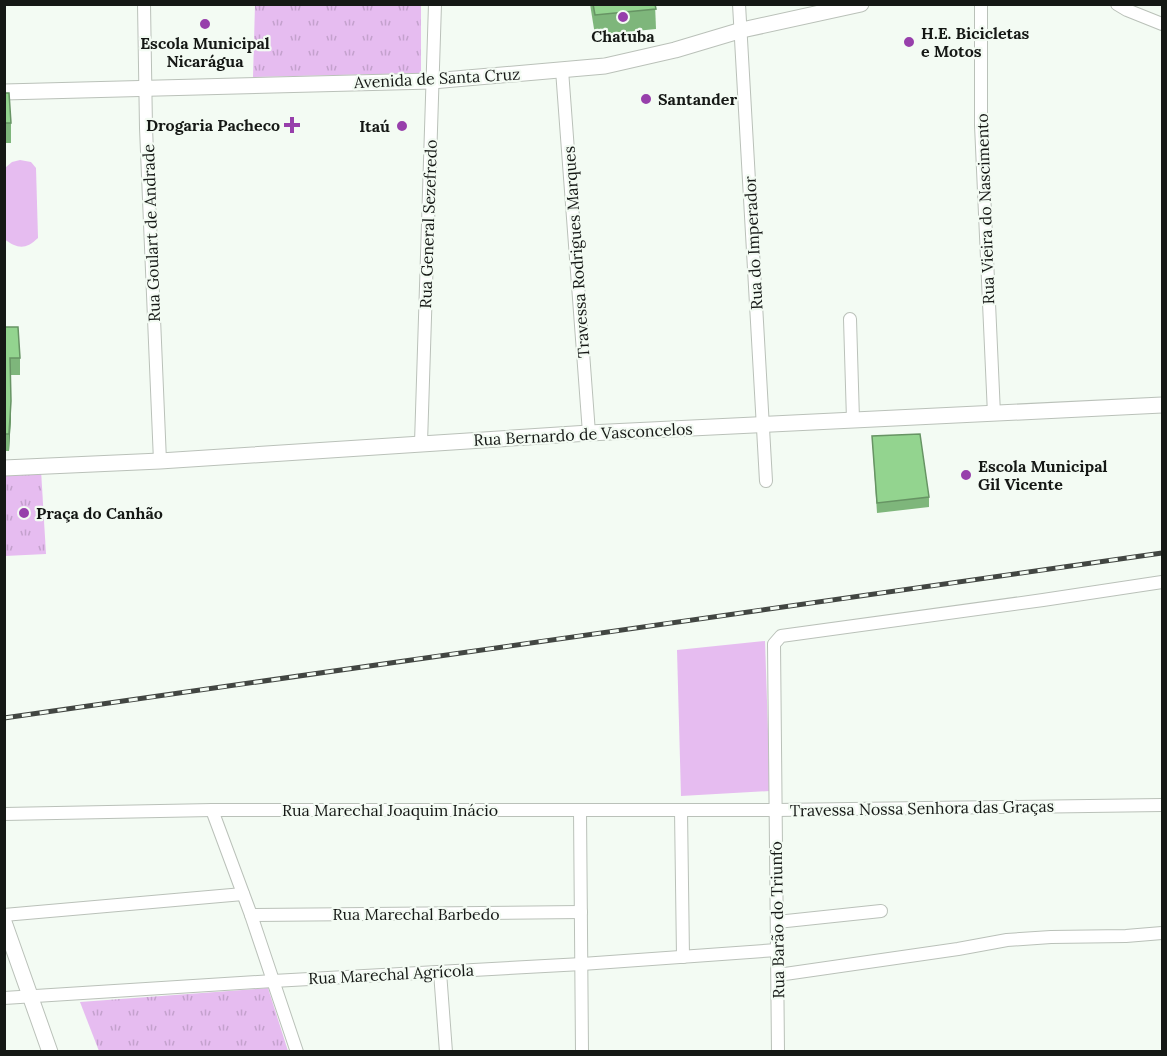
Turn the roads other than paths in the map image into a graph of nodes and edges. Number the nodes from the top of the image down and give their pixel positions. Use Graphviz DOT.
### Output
graph roads {
  1 [pos="144,4"];
  2 [pos="435,4"];
  3 [pos="739,4"];
  4 [pos="861,4"];
  5 [pos="981,4"];
  6 [pos="1117,4"];
  7 [pos="1162,24"];
  8 [pos="742,30"];
  9 [pos="562,70"];
  10 [pos="432,81"];
  11 [pos="146,88"];
  12 [pos="4,92"];
  13 [pos="850,319"];
  14 [pos="1162,405"];
  15 [pos="999,413"];
  16 [pos="853,420"];
  17 [pos="762,424"];
  18 [pos="589,433"];
  19 [pos="421,443"];
  20 [pos="160,461"];
  21 [pos="4,468"];
  22 [pos="766,481"];
  23 [pos="1162,582"];
  24 [pos="1162,805"];
  25 [pos="212,810"];
  26 [pos="580,810"];
  27 [pos="681,810"];
  28 [pos="776,810"];
  29 [pos="4,814"];
  30 [pos="243,894"];
  31 [pos="881,911"];
  32 [pos="581,912"];
  33 [pos="4,915"];
  34 [pos="251,915"];
  35 [pos="4,922"];
  36 [pos="777,922"];
  37 [pos="1162,933"];
  38 [pos="777,950"];
  39 [pos="683,957"];
  40 [pos="582,964"];
  41 [pos="440,972"];
  42 [pos="778,975"];
  43 [pos="273,981"];
  44 [pos="31,996"];
  45 [pos="4,998"];
  46 [pos="582,1051"];
  47 [pos="50,1052"];
  48 [pos="297,1052"];
  49 [pos="446,1052"];
  50 [pos="778,1052"];
  1 -- 11 [label="street, Rua Goulart de Andrade"];
  2 -- 10 [label="street, Rua General Sezefredo"];
  3 -- 8 [label="street, Rua do Imperador"];
  4 -- 8 [label="main road, Avenida de Santa Cruz"];
  5 -- 15 [label="street, Rua Vieira do Nascimento"];
  6 -- 7 [label="street"];
  8 -- 9 [label="main road, Avenida de Santa Cruz"];
  8 -- 17 [label="street, Rua do Imperador"];
  9 -- 10 [label="main road, Avenida de Santa Cruz"];
  9 -- 18 [label="street, Travessa Rodrigues Marques"];
  10 -- 11 [label="main road, Avenida de Santa Cruz"];
  10 -- 19 [label="street, Rua General Sezefredo"];
  11 -- 12 [label="main road, Avenida de Santa Cruz"];
  11 -- 20 [label="street, Rua Goulart de Andrade"];
  13 -- 16 [label="street"];
  14 -- 15 [label="main road, Rua Bernardo de Vasconcelos"];
  15 -- 16 [label="main road, Rua Bernardo de Vasconcelos"];
  16 -- 17 [label="main road, Rua Bernardo de Vasconcelos"];
  17 -- 18 [label="main road, Rua Bernardo de Vasconcelos"];
  17 -- 22 [label="street, Rua do Imperador"];
  18 -- 19 [label="main road, Rua Bernardo de Vasconcelos"];
  19 -- 20 [label="main road, Rua Bernardo de Vasconcelos"];
  20 -- 21 [label="main road, Rua Bernardo de Vasconcelos"];
  23 -- 28 [label="street, Rua Barão do Triunfo"];
  24 -- 28 [label="street, Travessa Nossa Senhora das Graças"];
  25 -- 26 [label="street, Rua Marechal Joaquim Inácio"];
  25 -- 29 [label="street, Rua Marechal Joaquim Inácio"];
  25 -- 30 [label="street"];
  26 -- 27 [label="street, Rua Marechal Joaquim Inácio"];
  26 -- 32 [label="street"];
  27 -- 28 [label="street, Rua Marechal Joaquim Inácio"];
  27 -- 39 [label="street"];
  28 -- 36 [label="street, Rua Barão do Triunfo"];
  30 -- 33 [label="street"];
  30 -- 34 [label="street"];
  31 -- 36 [label="street"];
  32 -- 34 [label="street, Rua Marechal Barbedo"];
  32 -- 40 [label="street"];
  34 -- 43 [label="street"];
  35 -- 44 [label="main road"];
  36 -- 38 [label="street, Rua Barão do Triunfo"];
  37 -- 42 [label="street"];
  38 -- 39 [label="street, Rua Marechal Agrícola"];
  38 -- 42 [label="street, Rua Barão do Triunfo"];
  39 -- 40 [label="street, Rua Marechal Agrícola"];
  40 -- 41 [label="street, Rua Marechal Agrícola"];
  40 -- 46 [label="street"];
  41 -- 43 [label="street, Rua Marechal Agrícola"];
  41 -- 49 [label="street"];
  42 -- 50 [label="street, Rua Barão do Triunfo"];
  43 -- 44 [label="street, Rua Marechal Agrícola"];
  43 -- 48 [label="street"];
  44 -- 45 [label="street, Rua Marechal Agrícola"];
  44 -- 47 [label="main road"];
}
